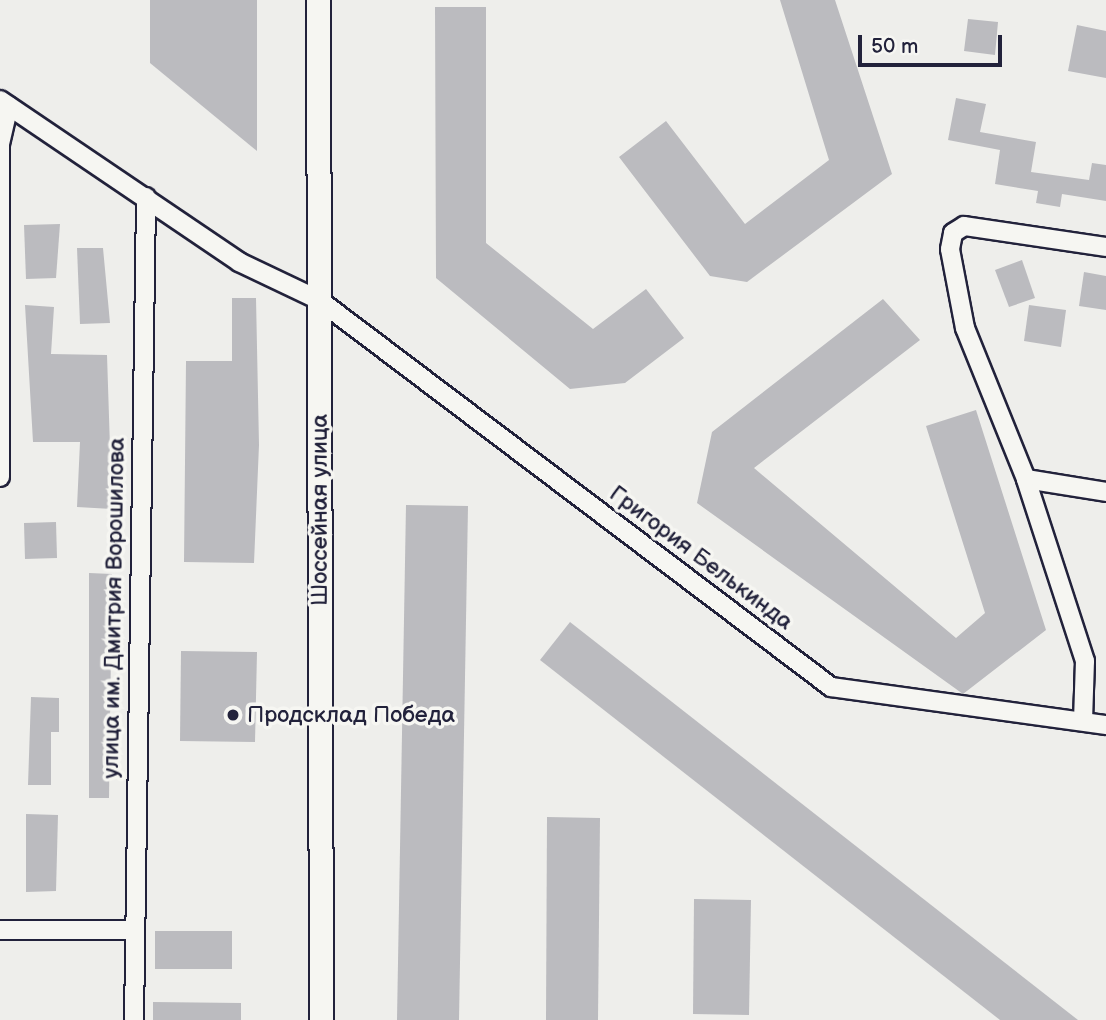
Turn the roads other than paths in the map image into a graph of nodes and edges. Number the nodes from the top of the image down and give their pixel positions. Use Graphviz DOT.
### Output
graph roads {
  1 [pos="318,0"];
  2 [pos="5,103"];
  3 [pos="146,197"];
  4 [pos="1106,247"];
  5 [pos="319,300"];
  6 [pos="0,477"];
  7 [pos="1026,479"];
  8 [pos="1106,492"];
  9 [pos="1083,720"];
  10 [pos="1106,725"];
  11 [pos="0,930"];
  12 [pos="135,930"];
  13 [pos="134,1020"];
  14 [pos="321,1020"];
  1 -- 5 [label="street, Шоссейная улица"];
  2 -- 3 [label="street, Григория Белькинда"];
  2 -- 6 [label="street"];
  3 -- 5 [label="street, Григория Белькинда"];
  3 -- 12 [label="street, улица им. Дмитрия Ворошилова"];
  4 -- 7 [label="street"];
  5 -- 9 [label="street, Григория Белькинда"];
  5 -- 14 [label="street, Шоссейная улица"];
  7 -- 8 [label="street"];
  7 -- 9 [label="street"];
  9 -- 10 [label="street, Григория Белькинда"];
  11 -- 12 [label="street"];
  12 -- 13 [label="street, улица им. Дмитрия Ворошилова"];
}
